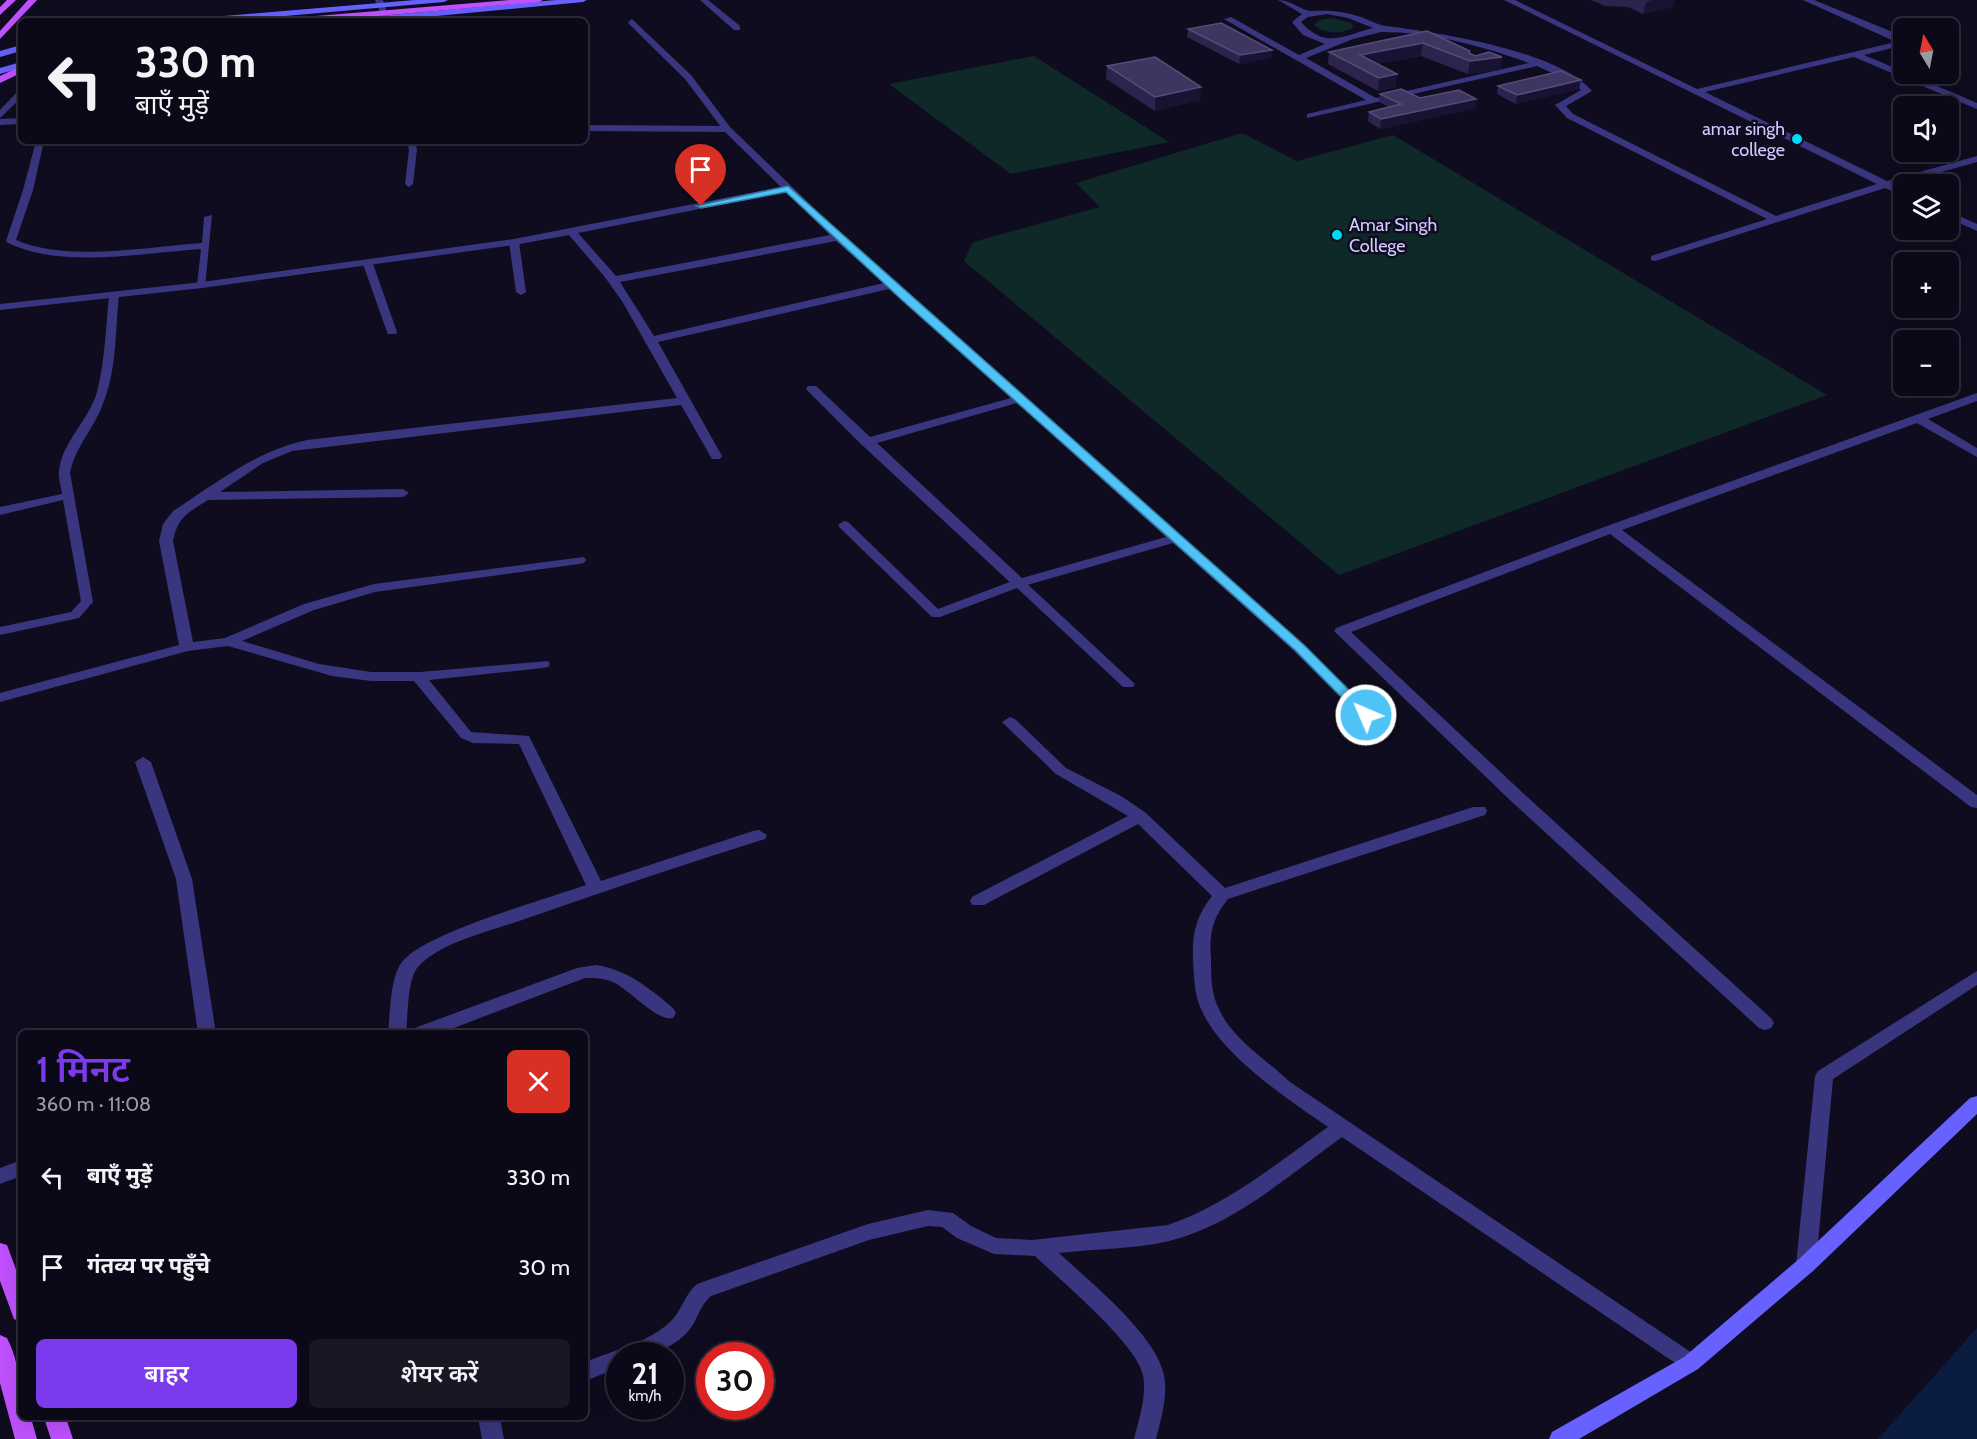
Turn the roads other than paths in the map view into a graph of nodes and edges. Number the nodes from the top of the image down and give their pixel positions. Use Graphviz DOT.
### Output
graph roads {
  1 [pos="12,0"];
  2 [pos="31,0"];
  3 [pos="444,0"];
  4 [pos="539,0"];
  5 [pos="583,0"];
  6 [pos="704,0"];
  7 [pos="1282,0"];
  8 [pos="1508,0"];
  9 [pos="1807,0"];
  10 [pos="381,2"];
  11 [pos="0,12"];
  12 [pos="1310,15"];
  13 [pos="229,18"];
  14 [pos="327,18"];
  15 [pos="387,18"];
  16 [pos="423,18"];
  17 [pos="1228,19"];
  18 [pos="632,22"];
  19 [pos="0,26"];
  20 [pos="737,28"];
  21 [pos="1383,29"];
  22 [pos="0,36"];
  23 [pos="1333,44"];
  24 [pos="18,49"];
  25 [pos="0,54"];
  26 [pos="1857,55"];
  27 [pos="1299,58"];
  28 [pos="1540,63"];
  29 [pos="18,68"];
  30 [pos="18,69"];
  31 [pos="0,71"];
  32 [pos="0,80"];
  33 [pos="1695,92"];
  34 [pos="18,96"];
  35 [pos="1374,101"];
  36 [pos="1977,106"];
  37 [pos="0,115"];
  38 [pos="1310,116"];
  39 [pos="18,121"];
  40 [pos="0,122"];
  41 [pos="588,128"];
  42 [pos="727,129"];
  43 [pos="39,144"];
  44 [pos="411,144"];
  45 [pos="1977,159"];
  46 [pos="409,184"];
  47 [pos="1886,184"];
  48 [pos="1893,188"];
  49 [pos="788,189"];
  50 [pos="210,217"];
  51 [pos="1959,219"];
  52 [pos="1777,220"];
  53 [pos="1977,228"];
  54 [pos="571,231"];
  55 [pos="838,237"];
  56 [pos="514,242"];
  57 [pos="206,246"];
  58 [pos="1655,258"];
  59 [pos="368,264"];
  60 [pos="613,280"];
  61 [pos="201,285"];
  62 [pos="891,285"];
  63 [pos="521,292"];
  64 [pos="114,295"];
  65 [pos="0,307"];
  66 [pos="392,332"];
  67 [pos="651,340"];
  68 [pos="812,389"];
  69 [pos="1977,397"];
  70 [pos="1019,399"];
  71 [pos="682,401"];
  72 [pos="1917,418"];
  73 [pos="866,442"];
  74 [pos="1977,453"];
  75 [pos="716,456"];
  76 [pos="403,493"];
  77 [pos="67,496"];
  78 [pos="208,496"];
  79 [pos="0,511"];
  80 [pos="844,525"];
  81 [pos="1612,529"];
  82 [pos="1176,537"];
  83 [pos="579,560"];
  84 [pos="1019,584"];
  85 [pos="0,631"];
  86 [pos="228,642"];
  87 [pos="187,647"];
  88 [pos="543,664"];
  89 [pos="418,677"];
  90 [pos="1128,684"];
  91 [pos="0,698"];
  92 [pos="1366,715"];
  93 [pos="1010,722"];
  94 [pos="143,762"];
  95 [pos="1977,803"];
  96 [pos="1479,811"];
  97 [pos="1140,817"];
  98 [pos="759,835"];
  99 [pos="596,888"];
  100 [pos="1222,894"];
  101 [pos="978,901"];
  102 [pos="1977,977"];
  103 [pos="667,1013"];
  104 [pos="1765,1023"];
  105 [pos="206,1030"];
  106 [pos="397,1030"];
  107 [pos="429,1030"];
  108 [pos="1977,1104"];
  109 [pos="1342,1127"];
  110 [pos="18,1169"];
  111 [pos="0,1176"];
  112 [pos="1040,1248"];
  113 [pos="0,1251"];
  114 [pos="1806,1265"];
  115 [pos="18,1303"];
  116 [pos="655,1342"];
  117 [pos="0,1344"];
  118 [pos="606,1363"];
  119 [pos="1691,1363"];
  120 [pos="588,1371"];
  121 [pos="18,1410"];
  122 [pos="21,1420"];
  123 [pos="56,1420"];
  124 [pos="489,1420"];
  125 [pos="26,1439"];
  126 [pos="62,1439"];
  127 [pos="493,1439"];
  128 [pos="1145,1439"];
  129 [pos="1560,1439"];
  1 -- 11 [label="main road"];
  2 -- 19 [label="main road"];
  2 -- 22 [label="main road"];
  3 -- 10 [label="street"];
  4 -- 14 [label="main road"];
  5 -- 16 [label="street"];
  6 -- 20 [label="lane"];
  7 -- 12 [label="street"];
  8 -- 33 [label="street"];
  9 -- 26 [label="street"];
  10 -- 13 [label="street"];
  10 -- 15 [label="lane"];
  12 -- 21 [label="street"];
  12 -- 23 [label="street"];
  17 -- 27 [label="street"];
  18 -- 42 [label="street"];
  21 -- 23 [label="street"];
  21 -- 28 [label="street"];
  23 -- 27 [label="street"];
  24 -- 25 [label="street"];
  26 -- 33 [label="street"];
  26 -- 36 [label="street"];
  27 -- 35 [label="street"];
  28 -- 35 [label="street"];
  28 -- 52 [label="street"];
  29 -- 31 [label="street"];
  30 -- 32 [label="main road"];
  33 -- 47 [label="street"];
  34 -- 37 [label="lane"];
  35 -- 38 [label="street"];
  39 -- 40 [label="lane"];
  41 -- 42 [label="lane"];
  42 -- 49 [label="street"];
  43 -- 57 [label="lane"];
  44 -- 46 [label="lane"];
  45 -- 47 [label="street"];
  47 -- 48 [label="street"];
  47 -- 52 [label="street"];
  49 -- 54 [label="street"];
  49 -- 55 [label="street"];
  50 -- 57 [label="lane"];
  51 -- 53 [label="street"];
  52 -- 58 [label="street"];
  54 -- 56 [label="street"];
  54 -- 60 [label="street"];
  55 -- 60 [label="street"];
  55 -- 62 [label="street"];
  56 -- 59 [label="street"];
  56 -- 63 [label="lane"];
  57 -- 61 [label="lane"];
  59 -- 61 [label="street"];
  59 -- 66 [label="lane"];
  60 -- 67 [label="street"];
  61 -- 64 [label="street"];
  62 -- 67 [label="street"];
  62 -- 70 [label="street"];
  64 -- 65 [label="street"];
  64 -- 77 [label="lane"];
  67 -- 71 [label="street"];
  68 -- 73 [label="street"];
  69 -- 72 [label="street"];
  70 -- 73 [label="street"];
  70 -- 82 [label="street"];
  71 -- 75 [label="street"];
  71 -- 78 [label="street"];
  72 -- 74 [label="street"];
  72 -- 81 [label="street"];
  73 -- 84 [label="street"];
  76 -- 78 [label="street"];
  77 -- 79 [label="lane"];
  77 -- 85 [label="lane"];
  78 -- 87 [label="street"];
  80 -- 84 [label="lane"];
  81 -- 95 [label="street"];
  81 -- 104 [label="street"];
  82 -- 84 [label="street"];
  82 -- 92 [label="street"];
  83 -- 86 [label="street"];
  84 -- 90 [label="lane"];
  86 -- 87 [label="street"];
  86 -- 89 [label="street"];
  87 -- 91 [label="street"];
  88 -- 89 [label="street"];
  89 -- 99 [label="street"];
  93 -- 97 [label="street"];
  94 -- 105 [label="street"];
  96 -- 100 [label="street"];
  97 -- 100 [label="street"];
  97 -- 101 [label="street"];
  98 -- 99 [label="street"];
  99 -- 106 [label="street"];
  100 -- 109 [label="street"];
  102 -- 114 [label="street"];
  103 -- 107 [label="street"];
  108 -- 114 [label="street"];
  109 -- 112 [label="street"];
  109 -- 119 [label="street"];
  110 -- 111 [label="street"];
  112 -- 116 [label="street"];
  112 -- 128 [label="street"];
  113 -- 115 [label="main road"];
  114 -- 119 [label="street"];
  117 -- 121 [label="main road"];
  118 -- 120 [label="street"];
  119 -- 129 [label="street"];
  122 -- 125 [label="main road"];
  123 -- 126 [label="main road"];
  124 -- 127 [label="street"];
}
